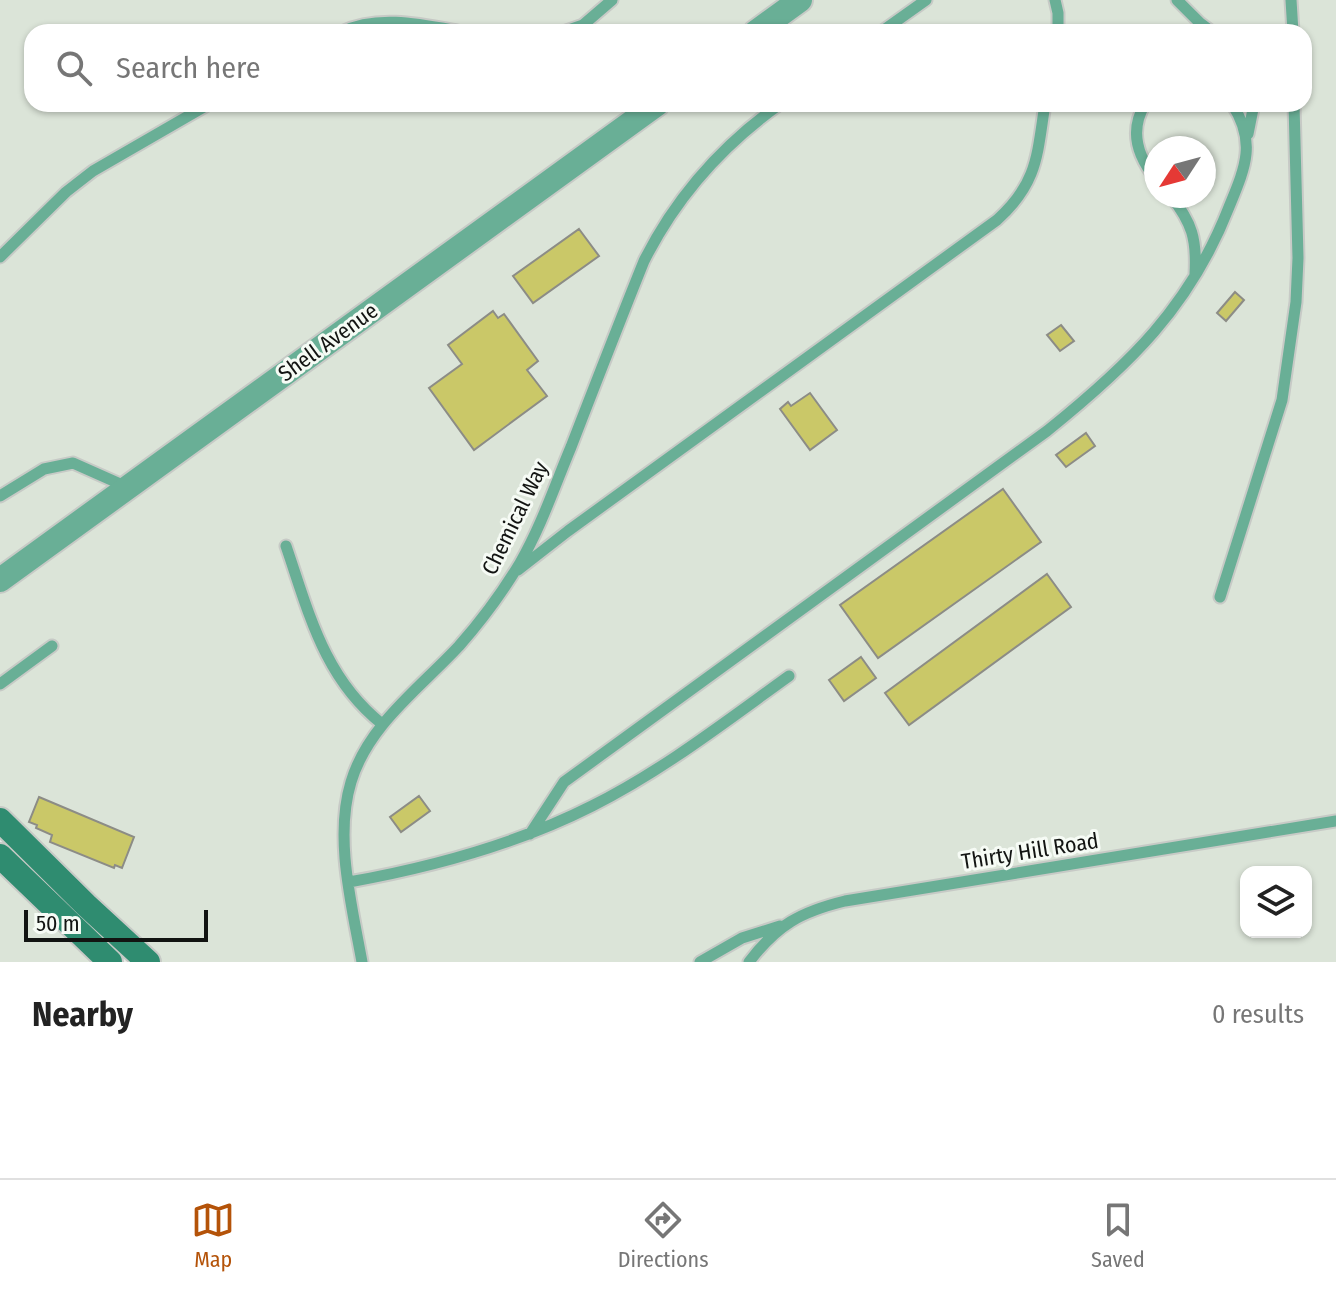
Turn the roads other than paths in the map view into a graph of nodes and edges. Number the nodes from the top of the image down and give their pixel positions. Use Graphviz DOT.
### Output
graph roads {
  1 [pos="612,0"];
  2 [pos="800,0"];
  3 [pos="926,0"];
  4 [pos="1055,0"];
  5 [pos="1177,0"];
  6 [pos="1291,0"];
  7 [pos="370,24"];
  8 [pos="416,24"];
  9 [pos="584,24"];
  10 [pos="767,24"];
  11 [pos="892,24"];
  12 [pos="1058,24"];
  13 [pos="1203,24"];
  14 [pos="1292,24"];
  15 [pos="195,112"];
  16 [pos="646,112"];
  17 [pos="770,112"];
  18 [pos="1044,112"];
  19 [pos="1140,112"];
  20 [pos="1237,112"];
  21 [pos="1252,112"];
  22 [pos="1294,112"];
  23 [pos="1247,139"];
  24 [pos="1144,161"];
  25 [pos="1180,208"];
  26 [pos="0,257"];
  27 [pos="1194,279"];
  28 [pos="128,488"];
  29 [pos="0,496"];
  30 [pos="286,546"];
  31 [pos="513,573"];
  32 [pos="0,580"];
  33 [pos="1220,597"];
  34 [pos="52,646"];
  35 [pos="789,676"];
  36 [pos="0,684"];
  37 [pos="382,724"];
  38 [pos="0,820"];
  39 [pos="1336,821"];
  40 [pos="530,834"];
  41 [pos="0,856"];
  42 [pos="349,882"];
  43 [pos="784,924"];
  44 [pos="110,962"];
  45 [pos="148,962"];
  46 [pos="362,962"];
  47 [pos="700,962"];
  48 [pos="749,962"];
  1 -- 9 [label="lane"];
  2 -- 10 [label="street"];
  3 -- 11 [label="lane"];
  4 -- 12 [label="lane"];
  5 -- 13 [label="lane"];
  6 -- 14 [label="lane"];
  7 -- 8 [label="lane"];
  15 -- 26 [label="lane"];
  16 -- 28 [label="street, Shell Avenue"];
  17 -- 31 [label="lane, Chemical Way"];
  18 -- 31 [label="lane"];
  19 -- 24 [label="lane"];
  20 -- 23 [label="lane"];
  21 -- 23 [label="lane"];
  22 -- 33 [label="lane"];
  23 -- 27 [label="lane"];
  25 -- 27 [label="lane"];
  27 -- 40 [label="lane"];
  28 -- 29 [label="lane"];
  28 -- 32 [label="street, Shell Avenue"];
  30 -- 37 [label="lane"];
  31 -- 37 [label="lane, Chemical Way"];
  34 -- 36 [label="lane"];
  35 -- 40 [label="lane"];
  37 -- 42 [label="lane, Chemical Way"];
  38 -- 45 [label="main road"];
  39 -- 43 [label="lane, Thirty Hill Road"];
  40 -- 42 [label="lane"];
  41 -- 44 [label="main road"];
  42 -- 46 [label="lane, Chemical Way"];
  43 -- 47 [label="lane"];
  43 -- 48 [label="lane, Thirty Hill Road"];
}
